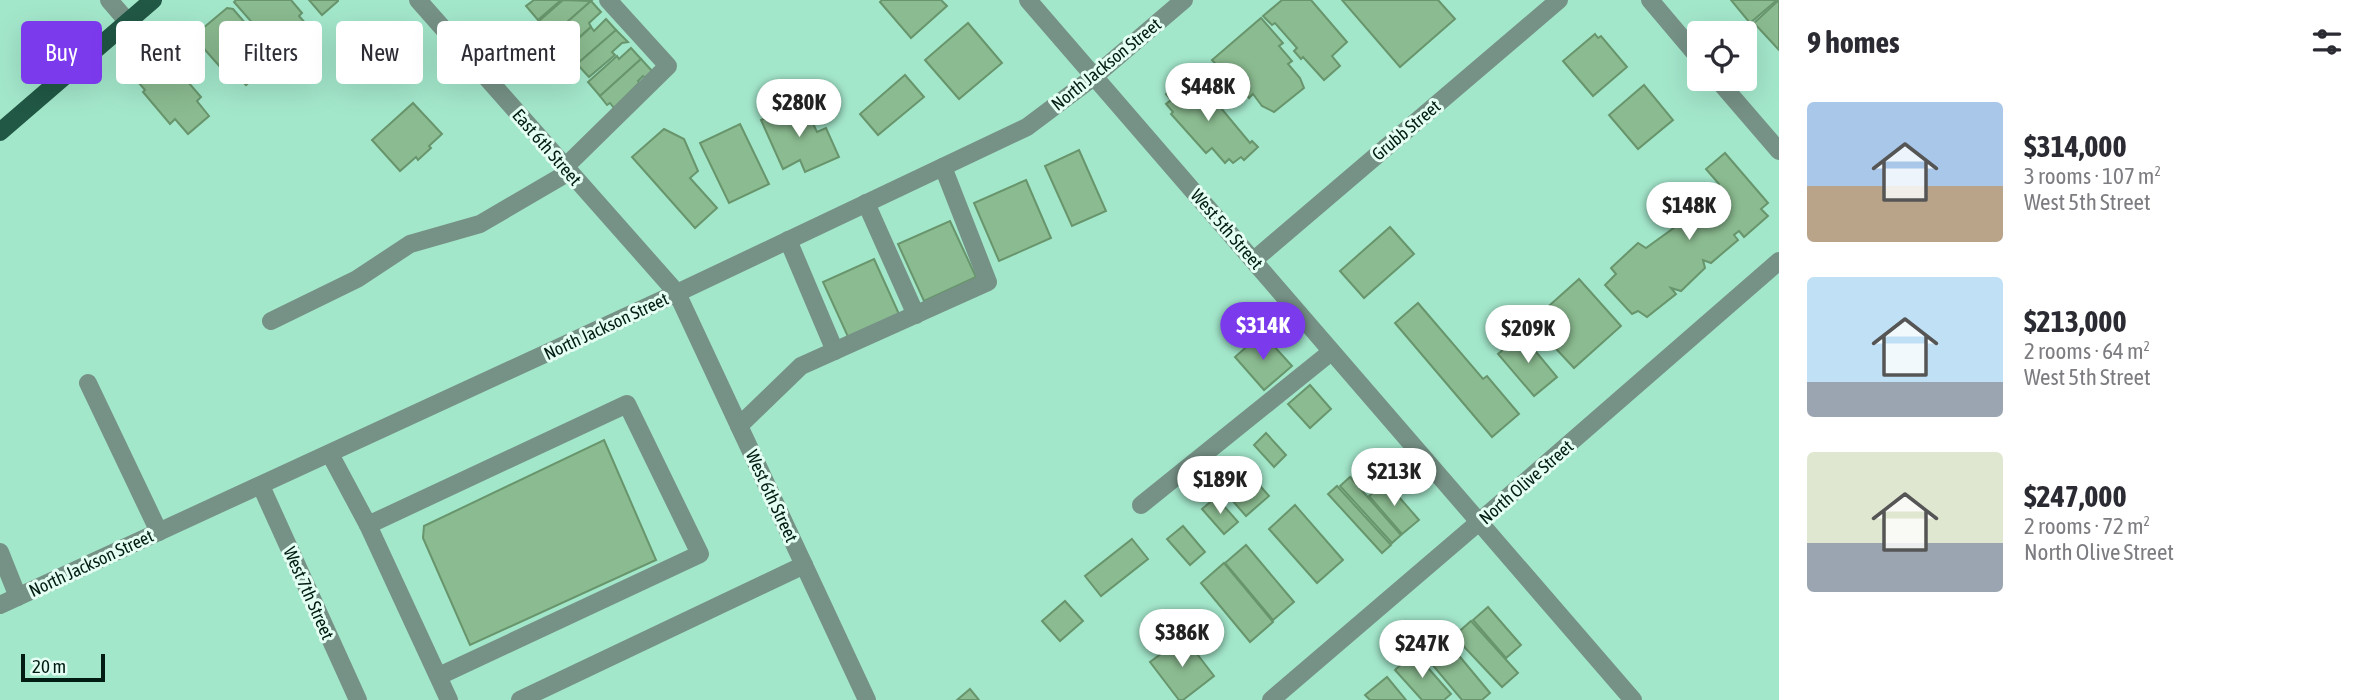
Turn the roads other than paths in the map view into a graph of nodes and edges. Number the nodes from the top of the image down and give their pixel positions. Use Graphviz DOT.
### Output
graph roads {
  1 [pos="109,0"];
  2 [pos="153,0"];
  3 [pos="418,0"];
  4 [pos="608,0"];
  5 [pos="1028,0"];
  6 [pos="1184,0"];
  7 [pos="1559,0"];
  8 [pos="1650,0"];
  9 [pos="127,21"];
  10 [pos="129,21"];
  11 [pos="116,32"];
  12 [pos="1687,44"];
  13 [pos="1095,76"];
  14 [pos="1727,91"];
  15 [pos="0,132"];
  16 [pos="1779,151"];
  17 [pos="943,167"];
  18 [pos="567,169"];
  19 [pos="866,203"];
  20 [pos="788,240"];
  21 [pos="1254,260"];
  22 [pos="1779,261"];
  23 [pos="677,293"];
  24 [pos="916,315"];
  25 [pos="271,321"];
  26 [pos="835,351"];
  27 [pos="1331,352"];
  28 [pos="88,383"];
  29 [pos="739,426"];
  30 [pos="330,454"];
  31 [pos="261,486"];
  32 [pos="1141,505"];
  33 [pos="1479,522"];
  34 [pos="368,525"];
  35 [pos="159,532"];
  36 [pos="0,552"];
  37 [pos="804,565"];
  38 [pos="18,597"];
  39 [pos="0,605"];
  40 [pos="439,676"];
  41 [pos="358,700"];
  42 [pos="449,700"];
  43 [pos="520,700"];
  44 [pos="867,700"];
  45 [pos="1271,700"];
  46 [pos="1633,700"];
  1 -- 9 [label="street"];
  2 -- 10 [label="main road"];
  3 -- 18 [label="street, East 6th Street"];
  4 -- 18 [label="street"];
  5 -- 13 [label="street, West 5th Street"];
  6 -- 13 [label="street, North Jackson Street"];
  7 -- 21 [label="street, Grubb Street"];
  8 -- 12 [label="street"];
  11 -- 15 [label="main road"];
  13 -- 17 [label="street, North Jackson Street"];
  13 -- 21 [label="street, West 5th Street"];
  14 -- 16 [label="street"];
  17 -- 19 [label="street, North Jackson Street"];
  17 -- 24 [label="street"];
  18 -- 23 [label="street, East 6th Street"];
  18 -- 25 [label="street"];
  19 -- 20 [label="street, North Jackson Street"];
  19 -- 24 [label="street"];
  20 -- 23 [label="street, North Jackson Street"];
  20 -- 26 [label="street"];
  21 -- 27 [label="street, West 5th Street"];
  22 -- 33 [label="street, North Olive Street"];
  23 -- 29 [label="street, West 6th Street"];
  23 -- 30 [label="street, North Jackson Street"];
  24 -- 26 [label="street"];
  26 -- 29 [label="street"];
  27 -- 32 [label="street"];
  27 -- 33 [label="street, West 5th Street"];
  28 -- 35 [label="street"];
  29 -- 37 [label="street, West 6th Street"];
  30 -- 31 [label="street, North Jackson Street"];
  30 -- 34 [label="street"];
  31 -- 35 [label="street, North Jackson Street"];
  31 -- 41 [label="street, West 7th Street"];
  33 -- 45 [label="street, North Olive Street"];
  33 -- 46 [label="street, West 5th Street"];
  34 -- 40 [label="street"];
  34 -- 40 [label="street"];
  35 -- 38 [label="street, North Jackson Street"];
  36 -- 38 [label="street"];
  37 -- 43 [label="street"];
  37 -- 44 [label="street, West 6th Street"];
  38 -- 39 [label="street, North Jackson Street"];
  40 -- 42 [label="street"];
}
